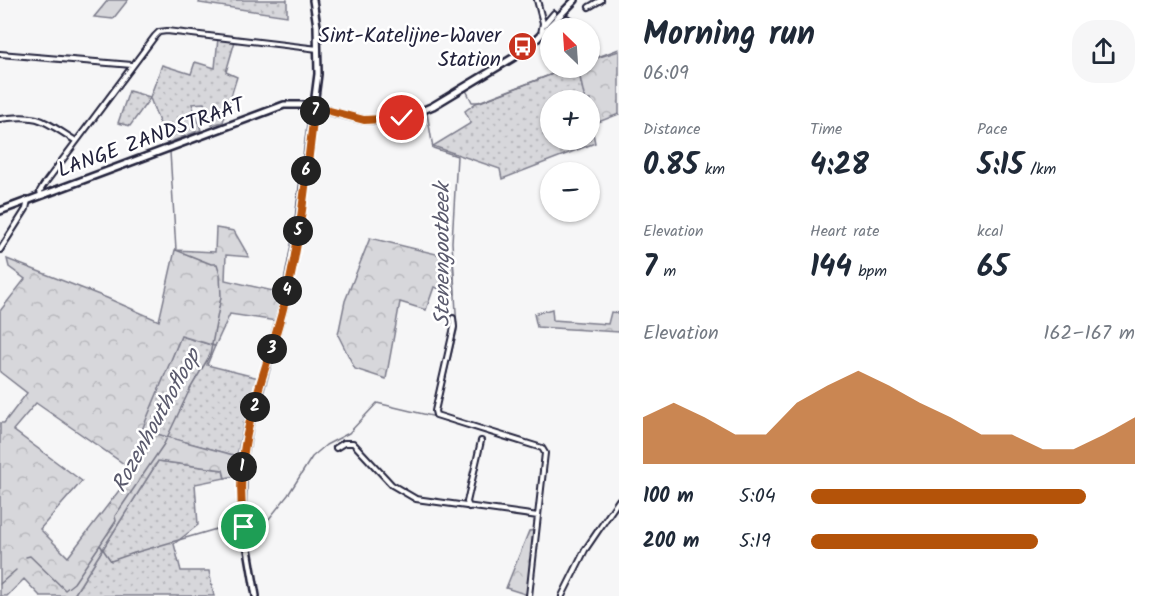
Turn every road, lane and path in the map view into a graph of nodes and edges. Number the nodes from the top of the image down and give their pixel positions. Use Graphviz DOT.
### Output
graph roads {
  1 [pos="313,0"];
  2 [pos="537,0"];
  3 [pos="575,0"];
  4 [pos="601,0"];
  5 [pos="589,7"];
  6 [pos="554,13"];
  7 [pos="540,18"];
  8 [pos="549,18"];
  9 [pos="558,18"];
  10 [pos="540,37"];
  11 [pos="318,49"];
  12 [pos="0,54"];
  13 [pos="132,66"];
  14 [pos="315,107"];
  15 [pos="0,119"];
  16 [pos="76,141"];
  17 [pos="41,195"];
  18 [pos="28,200"];
  19 [pos="0,211"];
  20 [pos="0,250"];
  21 [pos="453,318"];
  22 [pos="481,441"];
  23 [pos="336,448"];
  24 [pos="619,501"];
  25 [pos="468,507"];
  26 [pos="538,516"];
  27 [pos="256,596"];
  28 [pos="529,596"];
  29 [pos="562,596"];
  1 -- 11 [label="street"];
  2 -- 7 [label="street"];
  3 -- 9 [label="street, LANGE ZANDSTRAAT"];
  4 -- 5 [label="street"];
  6 -- 8 [label="street"];
  10 -- 14 [label="street, LANGE ZANDSTRAAT"];
  11 -- 13 [label="street"];
  11 -- 14 [label="street"];
  12 -- 13 [label="street"];
  13 -- 16 [label="street"];
  14 -- 17 [label="street, LANGE ZANDSTRAAT"];
  14 -- 27 [label="street"];
  15 -- 16 [label="street"];
  16 -- 17 [label="street"];
  17 -- 18 [label="street, LANGE ZANDSTRAAT"];
  18 -- 19 [label="street, LANGE ZANDSTRAAT"];
  18 -- 20 [label="street"];
  21 -- 26 [label="street"];
  22 -- 25 [label="street"];
  23 -- 25 [label="street"];
  24 -- 29 [label="street"];
  25 -- 26 [label="street"];
  26 -- 28 [label="street"];
}
